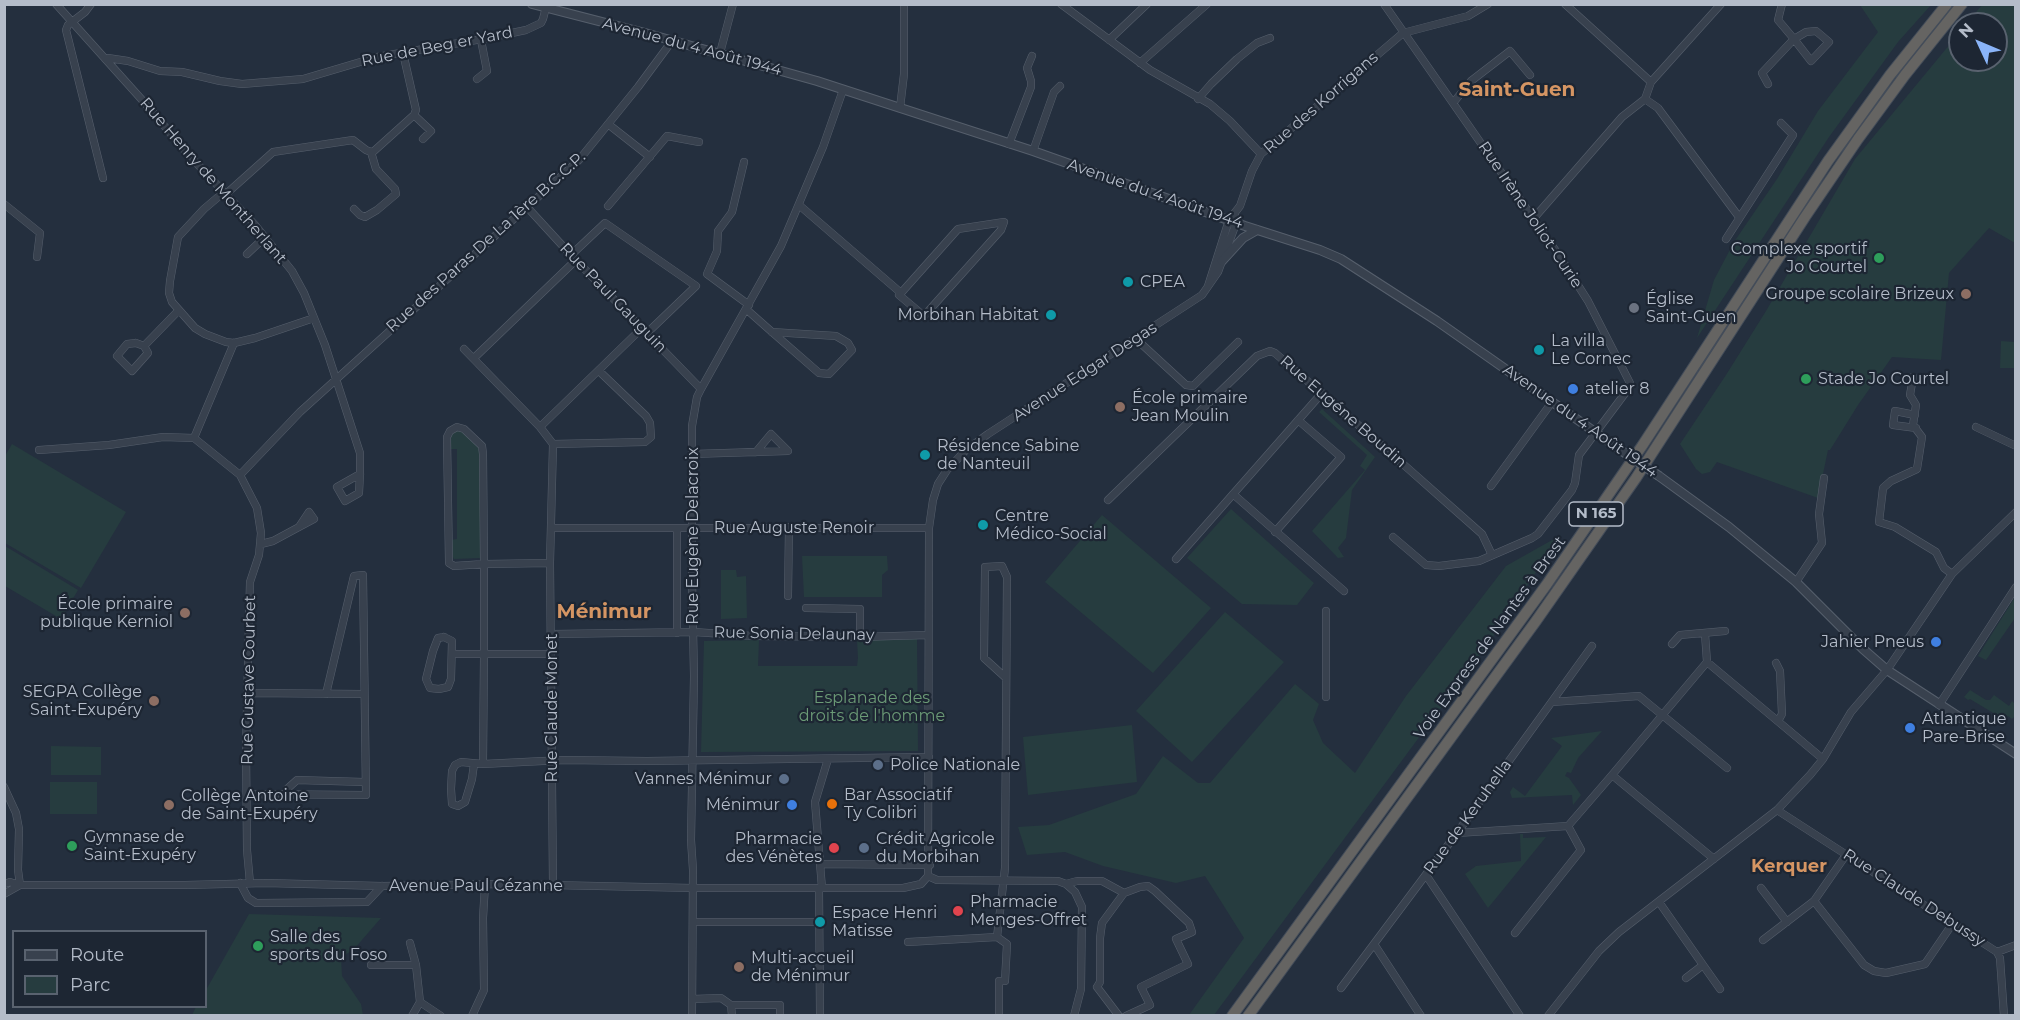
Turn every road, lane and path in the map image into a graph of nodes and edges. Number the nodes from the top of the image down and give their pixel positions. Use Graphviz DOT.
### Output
graph roads {
  1 [pos="56,4"];
  2 [pos="91,4"];
  3 [pos="532,4"];
  4 [pos="733,4"];
  5 [pos="904,4"];
  6 [pos="1147,4"];
  7 [pos="1207,4"];
  8 [pos="1384,4"];
  9 [pos="1488,4"];
  10 [pos="1565,4"];
  11 [pos="1721,4"];
  12 [pos="1782,4"];
  13 [pos="1947,4"];
  14 [pos="1962,4"];
  15 [pos="544,6"];
  16 [pos="1065,6"];
  17 [pos="71,22"];
  18 [pos="1403,33"];
  19 [pos="1270,38"];
  20 [pos="1794,39"];
  21 [pos="481,40"];
  22 [pos="1109,40"];
  23 [pos="672,41"];
  24 [pos="403,53"];
  25 [pos="720,53"];
  26 [pos="1032,56"];
  27 [pos="105,59"];
  28 [pos="1140,63"];
  29 [pos="1530,75"];
  30 [pos="477,78"];
  31 [pos="1651,82"];
  32 [pos="1768,84"];
  33 [pos="1060,86"];
  34 [pos="843,90"];
  35 [pos="1198,99"];
  36 [pos="1645,99"];
  37 [pos="1453,103"];
  38 [pos="900,108"];
  39 [pos="414,115"];
  40 [pos="1781,123"];
  41 [pos="608,124"];
  42 [pos="423,139"];
  43 [pos="699,142"];
  44 [pos="1009,144"];
  45 [pos="371,152"];
  46 [pos="1034,152"];
  47 [pos="1261,154"];
  48 [pos="650,157"];
  49 [pos="744,162"];
  50 [pos="103,178"];
  51 [pos="225,193"];
  52 [pos="4,204"];
  53 [pos="799,205"];
  54 [pos="608,206"];
  55 [pos="527,207"];
  56 [pos="354,209"];
  57 [pos="1739,217"];
  58 [pos="1534,218"];
  59 [pos="1233,219"];
  60 [pos="1257,230"];
  61 [pos="266,237"];
  62 [pos="1725,239"];
  63 [pos="247,254"];
  64 [pos="37,257"];
  65 [pos="573,258"];
  66 [pos="1222,261"];
  67 [pos="1208,289"];
  68 [pos="901,293"];
  69 [pos="747,307"];
  70 [pos="179,310"];
  71 [pos="314,318"];
  72 [pos="644,331"];
  73 [pos="772,332"];
  74 [pos="1136,339"];
  75 [pos="1238,342"];
  76 [pos="234,343"];
  77 [pos="144,346"];
  78 [pos="464,349"];
  79 [pos="474,358"];
  80 [pos="599,371"];
  81 [pos="1913,377"];
  82 [pos="336,379"];
  83 [pos="701,389"];
  84 [pos="1322,393"];
  85 [pos="1552,402"];
  86 [pos="1914,415"];
  87 [pos="1298,420"];
  88 [pos="540,427"];
  89 [pos="1976,427"];
  90 [pos="1916,428"];
  91 [pos="1595,432"];
  92 [pos="194,438"];
  93 [pos="553,444"];
  94 [pos="2016,446"];
  95 [pos="39,450"];
  96 [pos="756,452"];
  97 [pos="692,454"];
  98 [pos="360,474"];
  99 [pos="240,475"];
  100 [pos="1824,478"];
  101 [pos="1491,486"];
  102 [pos="1233,494"];
  103 [pos="1108,500"];
  104 [pos="2016,512"];
  105 [pos="300,527"];
  106 [pos="789,527"];
  107 [pos="552,528"];
  108 [pos="677,528"];
  109 [pos="692,528"];
  110 [pos="929,528"];
  111 [pos="1275,532"];
  112 [pos="1393,537"];
  113 [pos="261,544"];
  114 [pos="1492,555"];
  115 [pos="1176,559"];
  116 [pos="550,563"];
  117 [pos="484,564"];
  118 [pos="1952,574"];
  119 [pos="1796,582"];
  120 [pos="2016,587"];
  121 [pos="1344,591"];
  122 [pos="788,596"];
  123 [pos="806,608"];
  124 [pos="1326,611"];
  125 [pos="1725,631"];
  126 [pos="694,632"];
  127 [pos="677,633"];
  128 [pos="552,634"];
  129 [pos="1705,634"];
  130 [pos="928,635"];
  131 [pos="860,637"];
  132 [pos="1672,644"];
  133 [pos="1592,646"];
  134 [pos="452,654"];
  135 [pos="551,654"];
  136 [pos="484,655"];
  137 [pos="1707,662"];
  138 [pos="1776,663"];
  139 [pos="1887,670"];
  140 [pos="1006,678"];
  141 [pos="248,693"];
  142 [pos="326,694"];
  143 [pos="363,694"];
  144 [pos="1326,696"];
  145 [pos="1552,702"];
  146 [pos="1940,705"];
  147 [pos="1663,715"];
  148 [pos="1778,721"];
  149 [pos="2016,754"];
  150 [pos="929,757"];
  151 [pos="828,759"];
  152 [pos="1823,759"];
  153 [pos="691,760"];
  154 [pos="552,761"];
  155 [pos="474,764"];
  156 [pos="483,764"];
  157 [pos="1727,768"];
  158 [pos="1612,775"];
  159 [pos="364,782"];
  160 [pos="4,787"];
  161 [pos="248,794"];
  162 [pos="286,794"];
  163 [pos="1778,810"];
  164 [pos="1568,826"];
  165 [pos="1457,833"];
  166 [pos="1846,855"];
  167 [pos="1714,859"];
  168 [pos="821,864"];
  169 [pos="930,865"];
  170 [pos="1426,875"];
  171 [pos="928,876"];
  172 [pos="1002,882"];
  173 [pos="240,883"];
  174 [pos="250,883"];
  175 [pos="4,884"];
  176 [pos="1066,884"];
  177 [pos="20,885"];
  178 [pos="485,885"];
  179 [pos="382,886"];
  180 [pos="553,886"];
  181 [pos="693,888"];
  182 [pos="821,888"];
  183 [pos="1761,888"];
  184 [pos="1124,893"];
  185 [pos="4,894"];
  186 [pos="1814,901"];
  187 [pos="1659,902"];
  188 [pos="693,922"];
  189 [pos="820,922"];
  190 [pos="1787,922"];
  191 [pos="1953,923"];
  192 [pos="1515,933"];
  193 [pos="997,937"];
  194 [pos="1763,940"];
  195 [pos="908,942"];
  196 [pos="410,943"];
  197 [pos="1374,944"];
  198 [pos="2016,945"];
  199 [pos="1997,952"];
  200 [pos="371,965"];
  201 [pos="416,965"];
  202 [pos="1703,965"];
  203 [pos="1686,978"];
  204 [pos="1096,987"];
  205 [pos="1341,988"];
  206 [pos="1720,988"];
  207 [pos="1081,989"];
  208 [pos="692,999"];
  209 [pos="420,1002"];
  210 [pos="731,1005"];
  211 [pos="412,1016"];
  212 [pos="441,1016"];
  213 [pos="472,1016"];
  214 [pos="692,1016"];
  215 [pos="732,1016"];
  216 [pos="780,1016"];
  217 [pos="820,1016"];
  218 [pos="999,1016"];
  219 [pos="1074,1016"];
  220 [pos="1119,1016"];
  221 [pos="1126,1016"];
  222 [pos="1232,1016"];
  223 [pos="1248,1016"];
  224 [pos="1421,1016"];
  225 [pos="1520,1016"];
  226 [pos="1548,1016"];
  227 [pos="2004,1016"];
  1 -- 17 [label="street, Rue Henry de Montherlant"];
  2 -- 17 [label="street"];
  3 -- 15 [label="street, Avenue du 4 Août 1944"];
  4 -- 25 [label="street"];
  5 -- 38 [label="street"];
  6 -- 22 [label="street"];
  7 -- 28 [label="street"];
  8 -- 18 [label="street, Rue Irène Joliot-Curie"];
  9 -- 18 [label="street"];
  10 -- 31 [label="street"];
  11 -- 31 [label="street"];
  12 -- 20 [label="street"];
  13 -- 222 [label="highway, Voie Express de Nantes à Brest / N 165"];
  14 -- 223 [label="highway, Voie Express de Nantes à Brest / N 165"];
  15 -- 21 [label="street, Rue de Beg er Yard"];
  15 -- 23 [label="street, Avenue du 4 Août 1944"];
  16 -- 22 [label="street"];
  17 -- 27 [label="street, Rue Henry de Montherlant"];
  17 -- 50 [label="street"];
  18 -- 37 [label="street, Rue Irène Joliot-Curie"];
  18 -- 47 [label="street, Rue des Korrigans"];
  19 -- 35 [label="street"];
  20 -- 20 [label="street"];
  20 -- 32 [label="street"];
  21 -- 24 [label="street, Rue de Beg er Yard"];
  21 -- 30 [label="street"];
  22 -- 28 [label="street"];
  23 -- 25 [label="street, Avenue du 4 Août 1944"];
  23 -- 41 [label="street, Rue des Paras De La 1ère B.C.C.P."];
  24 -- 27 [label="street, Rue de Beg er Yard"];
  24 -- 39 [label="street"];
  25 -- 34 [label="street, Avenue du 4 Août 1944"];
  26 -- 44 [label="street"];
  27 -- 51 [label="street, Rue Henry de Montherlant"];
  28 -- 35 [label="street"];
  29 -- 37 [label="street"];
  31 -- 36 [label="street"];
  33 -- 46 [label="street"];
  34 -- 38 [label="street, Avenue du 4 Août 1944"];
  34 -- 53 [label="street, Rue Eugène Delacroix"];
  35 -- 47 [label="street"];
  36 -- 57 [label="street"];
  36 -- 58 [label="street"];
  37 -- 58 [label="street, Rue Irène Joliot-Curie"];
  38 -- 44 [label="street, Avenue du 4 Août 1944"];
  39 -- 42 [label="street"];
  39 -- 45 [label="street"];
  40 -- 57 [label="street"];
  41 -- 48 [label="street"];
  41 -- 55 [label="street, Rue des Paras De La 1ère B.C.C.P."];
  43 -- 48 [label="street"];
  44 -- 46 [label="street, Avenue du 4 Août 1944"];
  45 -- 51 [label="street"];
  45 -- 56 [label="street"];
  46 -- 59 [label="street, Avenue du 4 Août 1944"];
  47 -- 59 [label="street, Rue des Korrigans"];
  48 -- 54 [label="street"];
  49 -- 69 [label="street"];
  51 -- 61 [label="street, Rue Henry de Montherlant"];
  51 -- 70 [label="street"];
  52 -- 64 [label="street"];
  53 -- 68 [label="street"];
  53 -- 69 [label="street, Rue Eugène Delacroix"];
  55 -- 65 [label="street, Rue Paul Gauguin"];
  55 -- 82 [label="street, Rue des Paras De La 1ère B.C.C.P."];
  57 -- 62 [label="street"];
  58 -- 91 [label="street, Rue Irène Joliot-Curie"];
  59 -- 60 [label="street, Avenue du 4 Août 1944"];
  59 -- 66 [label="street, Avenue Edgar Degas"];
  59 -- 67 [label="street"];
  60 -- 66 [label="street"];
  60 -- 85 [label="street, Avenue du 4 Août 1944"];
  61 -- 63 [label="street"];
  61 -- 71 [label="street, Rue Henry de Montherlant"];
  65 -- 72 [label="street, Rue Paul Gauguin"];
  65 -- 72 [label="street"];
  65 -- 79 [label="street"];
  66 -- 67 [label="street, Avenue Edgar Degas"];
  67 -- 74 [label="street, Avenue Edgar Degas"];
  68 -- 68 [label="street"];
  69 -- 73 [label="street"];
  69 -- 83 [label="street, Rue Eugène Delacroix"];
  70 -- 76 [label="street"];
  70 -- 77 [label="street"];
  71 -- 76 [label="street"];
  71 -- 82 [label="street, Rue Henry de Montherlant"];
  72 -- 80 [label="street"];
  72 -- 83 [label="street, Rue Paul Gauguin"];
  73 -- 73 [label="street"];
  74 -- 75 [label="street"];
  74 -- 110 [label="street, Avenue Edgar Degas"];
  76 -- 92 [label="street"];
  77 -- 77 [label="street"];
  78 -- 79 [label="street"];
  79 -- 88 [label="street"];
  80 -- 88 [label="street"];
  80 -- 93 [label="street"];
  81 -- 86 [label="street"];
  82 -- 98 [label="street, Rue Henry de Montherlant"];
  82 -- 99 [label="street"];
  83 -- 97 [label="street, Rue Eugène Delacroix"];
  84 -- 87 [label="street"];
  84 -- 103 [label="street, Rue Eugéne Boudin"];
  84 -- 114 [label="street, Rue Eugéne Boudin"];
  85 -- 91 [label="street, Avenue du 4 Août 1944"];
  85 -- 101 [label="street"];
  86 -- 90 [label="street"];
  86 -- 90 [label="street"];
  87 -- 102 [label="street"];
  87 -- 111 [label="street"];
  88 -- 93 [label="street"];
  89 -- 94 [label="street"];
  90 -- 118 [label="street"];
  91 -- 114 [label="street"];
  91 -- 119 [label="street, Avenue du 4 Août 1944, bridge"];
  92 -- 95 [label="street"];
  92 -- 99 [label="street"];
  93 -- 107 [label="street, Rue Claude Monet"];
  96 -- 97 [label="street"];
  97 -- 109 [label="street, Rue Eugène Delacroix"];
  99 -- 113 [label="street, Rue Gustave Courbet"];
  100 -- 119 [label="street"];
  102 -- 111 [label="street"];
  102 -- 115 [label="street"];
  104 -- 118 [label="street"];
  105 -- 113 [label="street"];
  106 -- 109 [label="street, Rue Auguste Renoir"];
  106 -- 110 [label="street, Rue Auguste Renoir"];
  106 -- 122 [label="street"];
  107 -- 108 [label="street, Rue Auguste Renoir"];
  107 -- 116 [label="street, Rue Claude Monet"];
  108 -- 109 [label="street, Rue Auguste Renoir"];
  108 -- 127 [label="street"];
  109 -- 126 [label="street, Rue Eugène Delacroix"];
  110 -- 130 [label="street, Avenue Edgar Degas"];
  111 -- 121 [label="street"];
  112 -- 114 [label="street"];
  113 -- 141 [label="street, Rue Gustave Courbet"];
  116 -- 117 [label="street"];
  116 -- 128 [label="street, Rue Claude Monet"];
  117 -- 117 [label="street"];
  117 -- 136 [label="street"];
  118 -- 139 [label="street"];
  119 -- 139 [label="street, Avenue du 4 Août 1944"];
  120 -- 146 [label="street"];
  123 -- 131 [label="street"];
  124 -- 144 [label="street"];
  125 -- 129 [label="street"];
  126 -- 127 [label="street, Rue Sonia Delaunay"];
  126 -- 131 [label="street, Rue Sonia Delaunay"];
  126 -- 153 [label="street, Rue Eugène Delacroix"];
  127 -- 128 [label="street, Rue Sonia Delaunay"];
  128 -- 135 [label="street, Rue Claude Monet"];
  129 -- 132 [label="street"];
  129 -- 137 [label="street"];
  130 -- 131 [label="street, Rue Sonia Delaunay"];
  130 -- 150 [label="street, Avenue Edgar Degas"];
  133 -- 145 [label="street, Rue de Keruhella"];
  134 -- 134 [label="street"];
  134 -- 136 [label="street"];
  135 -- 136 [label="street"];
  135 -- 154 [label="street, Rue Claude Monet"];
  136 -- 156 [label="street"];
  137 -- 147 [label="street"];
  137 -- 148 [label="street"];
  138 -- 148 [label="street"];
  139 -- 146 [label="street, Avenue du 4 Août 1944"];
  139 -- 152 [label="street"];
  140 -- 140 [label="street"];
  140 -- 172 [label="street"];
  141 -- 142 [label="street"];
  141 -- 161 [label="street, Rue Gustave Courbet"];
  142 -- 143 [label="street"];
  142 -- 143 [label="street"];
  143 -- 159 [label="street"];
  145 -- 147 [label="street"];
  145 -- 165 [label="street, Rue de Keruhella"];
  146 -- 149 [label="street, Avenue du 4 Août 1944"];
  147 -- 157 [label="street"];
  147 -- 158 [label="street"];
  148 -- 152 [label="street"];
  150 -- 151 [label="street"];
  150 -- 169 [label="street, Avenue Edgar Degas"];
  151 -- 153 [label="street"];
  151 -- 168 [label="street"];
  152 -- 163 [label="street"];
  153 -- 154 [label="street"];
  153 -- 181 [label="street, Rue Eugène Delacroix"];
  154 -- 156 [label="street"];
  154 -- 180 [label="street, Rue Claude Monet"];
  155 -- 155 [label="street"];
  155 -- 156 [label="street"];
  158 -- 164 [label="street"];
  158 -- 167 [label="street"];
  159 -- 162 [label="street"];
  159 -- 162 [label="street"];
  160 -- 177 [label="street"];
  161 -- 162 [label="street"];
  161 -- 174 [label="street, Rue Gustave Courbet"];
  163 -- 166 [label="street, Rue Claude Debussy"];
  163 -- 167 [label="street"];
  164 -- 165 [label="street"];
  164 -- 192 [label="street"];
  165 -- 170 [label="street, Rue de Keruhella"];
  166 -- 186 [label="street"];
  166 -- 191 [label="street, Rue Claude Debussy"];
  167 -- 187 [label="street"];
  168 -- 169 [label="street"];
  168 -- 182 [label="street"];
  169 -- 171 [label="street, Avenue Edgar Degas"];
  170 -- 197 [label="street, Rue de Keruhella"];
  170 -- 225 [label="street"];
  171 -- 172 [label="street"];
  171 -- 182 [label="street, Avenue Paul Cézanne"];
  172 -- 176 [label="street"];
  172 -- 193 [label="street"];
  173 -- 174 [label="street, Avenue Paul Cézanne"];
  173 -- 177 [label="street, Avenue Paul Cézanne"];
  173 -- 179 [label="street"];
  174 -- 179 [label="street, Avenue Paul Cézanne"];
  175 -- 177 [label="street, Avenue Paul Cézanne"];
  176 -- 184 [label="street"];
  176 -- 207 [label="street"];
  177 -- 185 [label="street, Avenue Paul Cézanne"];
  178 -- 179 [label="street, Avenue Paul Cézanne"];
  178 -- 180 [label="street, Avenue Paul Cézanne"];
  178 -- 213 [label="street"];
  180 -- 181 [label="street, Avenue Paul Cézanne"];
  181 -- 182 [label="street, Avenue Paul Cézanne"];
  181 -- 188 [label="street, Rue Eugène Delacroix"];
  182 -- 189 [label="street"];
  183 -- 190 [label="street"];
  184 -- 204 [label="street"];
  184 -- 221 [label="street"];
  186 -- 190 [label="street"];
  186 -- 191 [label="street"];
  187 -- 202 [label="street"];
  187 -- 226 [label="street"];
  188 -- 189 [label="street"];
  188 -- 208 [label="street, Rue Eugène Delacroix"];
  189 -- 217 [label="street"];
  190 -- 194 [label="street"];
  191 -- 199 [label="street, Rue Claude Debussy"];
  193 -- 195 [label="street"];
  193 -- 218 [label="street"];
  196 -- 201 [label="street"];
  197 -- 205 [label="street, Rue de Keruhella"];
  197 -- 224 [label="street"];
  198 -- 199 [label="street"];
  199 -- 227 [label="street, Rue Claude Debussy"];
  200 -- 201 [label="street"];
  201 -- 209 [label="street"];
  202 -- 203 [label="street"];
  202 -- 206 [label="street"];
  204 -- 207 [label="street"];
  204 -- 220 [label="street"];
  207 -- 219 [label="street"];
  208 -- 210 [label="street"];
  208 -- 214 [label="street, Rue Eugène Delacroix"];
  209 -- 211 [label="street"];
  209 -- 212 [label="street"];
  210 -- 215 [label="street"];
  210 -- 216 [label="street"];
}
